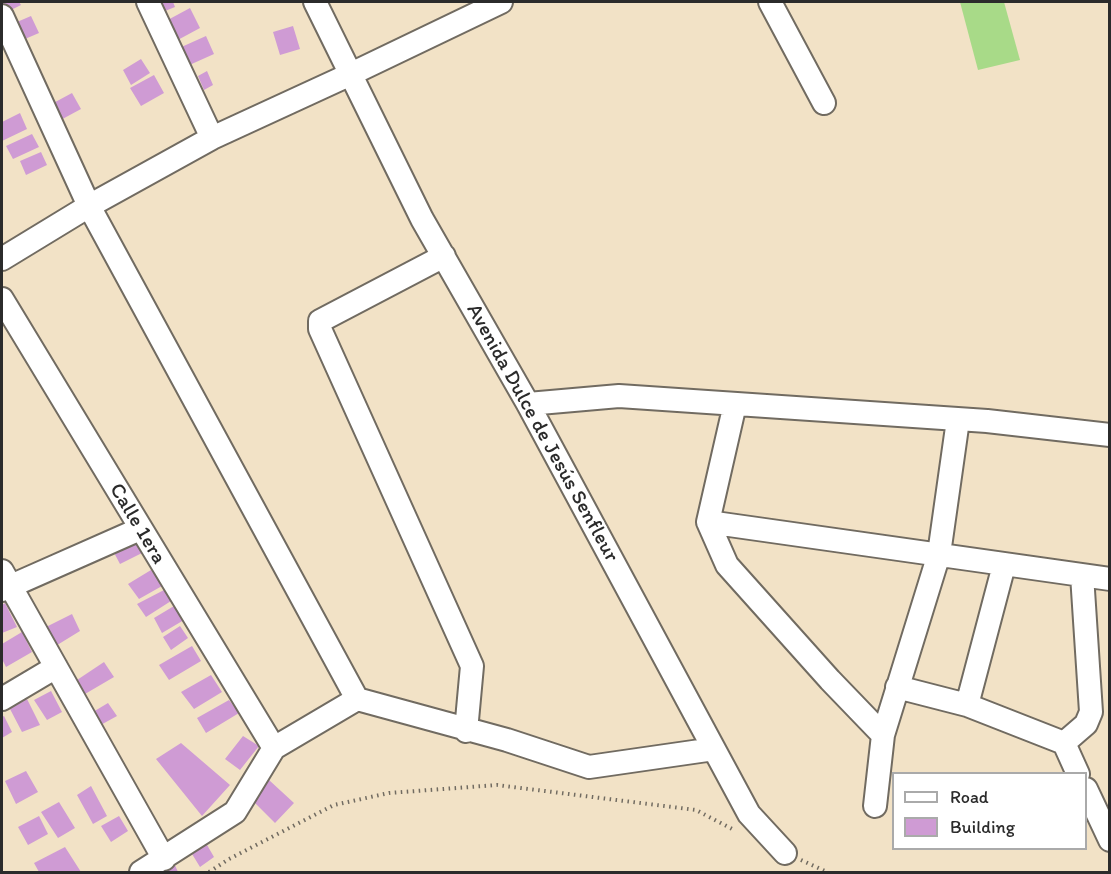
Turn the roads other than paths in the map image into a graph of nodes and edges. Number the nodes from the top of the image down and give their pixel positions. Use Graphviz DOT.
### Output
graph roads {
  1 [pos="148,2"];
  2 [pos="315,2"];
  3 [pos="770,2"];
  4 [pos="495,3"];
  5 [pos="2,16"];
  6 [pos="351,74"];
  7 [pos="824,103"];
  8 [pos="212,138"];
  9 [pos="89,206"];
  10 [pos="444,256"];
  11 [pos="2,259"];
  12 [pos="2,299"];
  13 [pos="528,404"];
  14 [pos="735,404"];
  15 [pos="958,420"];
  16 [pos="1110,435"];
  17 [pos="708,522"];
  18 [pos="140,529"];
  19 [pos="939,554"];
  20 [pos="1004,565"];
  21 [pos="1082,575"];
  22 [pos="1110,579"];
  23 [pos="4,583"];
  24 [pos="56,667"];
  25 [pos="897,687"];
  26 [pos="2,699"];
  27 [pos="357,699"];
  28 [pos="967,705"];
  29 [pos="466,730"];
  30 [pos="883,735"];
  31 [pos="1064,743"];
  32 [pos="274,748"];
  33 [pos="714,749"];
  34 [pos="1077,772"];
  35 [pos="1087,791"];
  36 [pos="875,806"];
  37 [pos="1110,840"];
  38 [pos="784,853"];
  39 [pos="164,859"];
  40 [pos="141,873"];
  1 -- 8 [label="street"];
  2 -- 6 [label="street, Avenida Dulce de Jesús Senfleur"];
  3 -- 7 [label="street"];
  4 -- 6 [label="street"];
  5 -- 9 [label="street"];
  6 -- 8 [label="street"];
  6 -- 10 [label="street, Avenida Dulce de Jesús Senfleur"];
  8 -- 9 [label="street"];
  9 -- 11 [label="street"];
  9 -- 27 [label="street"];
  10 -- 13 [label="street, Avenida Dulce de Jesús Senfleur"];
  10 -- 29 [label="street"];
  12 -- 18 [label="street, Calle 1era"];
  13 -- 14 [label="street"];
  13 -- 33 [label="street, Avenida Dulce de Jesús Senfleur"];
  14 -- 15 [label="street"];
  14 -- 17 [label="street"];
  15 -- 16 [label="street"];
  15 -- 19 [label="street"];
  17 -- 19 [label="street"];
  17 -- 30 [label="street"];
  18 -- 23 [label="street"];
  18 -- 32 [label="street, Calle 1era"];
  19 -- 20 [label="street"];
  19 -- 25 [label="street"];
  20 -- 21 [label="street"];
  20 -- 28 [label="street"];
  21 -- 22 [label="street"];
  21 -- 31 [label="street"];
  23 -- 24 [label="street"];
  24 -- 26 [label="street"];
  24 -- 39 [label="street"];
  25 -- 28 [label="street"];
  25 -- 30 [label="street"];
  27 -- 29 [label="street"];
  27 -- 32 [label="street"];
  28 -- 31 [label="street"];
  29 -- 33 [label="street"];
  30 -- 36 [label="street"];
  31 -- 34 [label="street"];
  32 -- 39 [label="street"];
  33 -- 38 [label="street, Avenida Dulce de Jesús Senfleur"];
  35 -- 37 [label="street"];
  39 -- 40 [label="street"];
}
